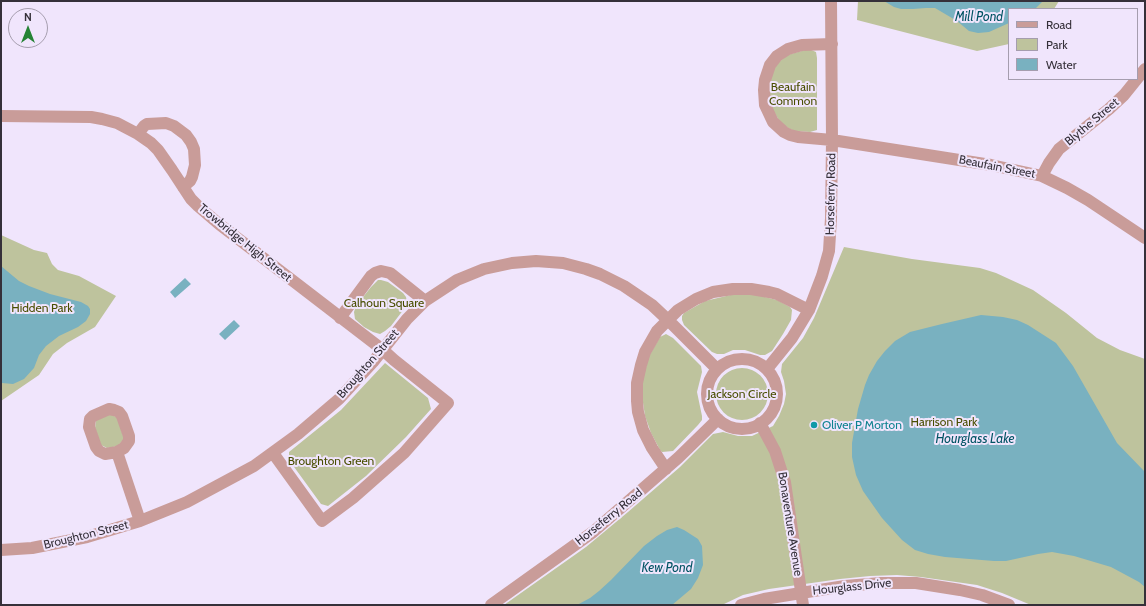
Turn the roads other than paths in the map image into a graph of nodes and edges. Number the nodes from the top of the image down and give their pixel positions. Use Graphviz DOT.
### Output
graph roads {
  1 [pos="832,1"];
  2 [pos="832,44"];
  3 [pos="1145,69"];
  4 [pos="1138,78"];
  5 [pos="1136,80"];
  6 [pos="1,116"];
  7 [pos="138,134"];
  8 [pos="832,140"];
  9 [pos="1042,176"];
  10 [pos="183,187"];
  11 [pos="1145,238"];
  12 [pos="425,301"];
  13 [pos="809,310"];
  14 [pos="340,318"];
  15 [pos="668,320"];
  16 [pos="383,350"];
  17 [pos="717,369"];
  18 [pos="767,369"];
  19 [pos="718,419"];
  20 [pos="760,424"];
  21 [pos="117,452"];
  22 [pos="273,453"];
  23 [pos="666,469"];
  24 [pos="140,521"];
  25 [pos="1,550"];
  26 [pos="801,593"];
  27 [pos="491,605"];
  28 [pos="741,605"];
  29 [pos="803,605"];
  30 [pos="1009,605"];
  1 -- 2 [label="street, Horseferry Road"];
  2 -- 8 [label="street, Horseferry Road"];
  2 -- 8 [label="street, Beaufain Street"];
  3 -- 4 [label="street, Blythe Street"];
  5 -- 9 [label="street, Blythe Street"];
  6 -- 7 [label="street, Trowbridge High Street"];
  7 -- 10 [label="street, Trowbridge High Street"];
  7 -- 10 [label="street"];
  8 -- 9 [label="street, Beaufain Street"];
  8 -- 13 [label="street, Horseferry Road"];
  9 -- 11 [label="street, Beaufain Street"];
  10 -- 14 [label="street, Trowbridge High Street"];
  12 -- 14 [label="street"];
  12 -- 15 [label="street, Broughton Street"];
  12 -- 16 [label="street, Broughton Street"];
  13 -- 15 [label="street"];
  13 -- 18 [label="street, Horseferry Road"];
  14 -- 16 [label="street, Trowbridge High Street"];
  15 -- 17 [label="street, Broughton Street"];
  15 -- 23 [label="street"];
  16 -- 22 [label="street, Broughton Street"];
  16 -- 22 [label="street, Trowbridge High Street"];
  17 -- 18 [label="street"];
  17 -- 19 [label="street"];
  18 -- 20 [label="street"];
  19 -- 20 [label="street"];
  19 -- 23 [label="street, Horseferry Road"];
  20 -- 26 [label="street, Bonaventure Avenue"];
  21 -- 24 [label="street"];
  22 -- 24 [label="street, Broughton Street"];
  23 -- 27 [label="street, Horseferry Road"];
  24 -- 25 [label="street, Broughton Street"];
  26 -- 28 [label="street, Hourglass Drive"];
  26 -- 29 [label="street, Bonaventure Avenue"];
  26 -- 30 [label="street, Hourglass Drive"];
}
